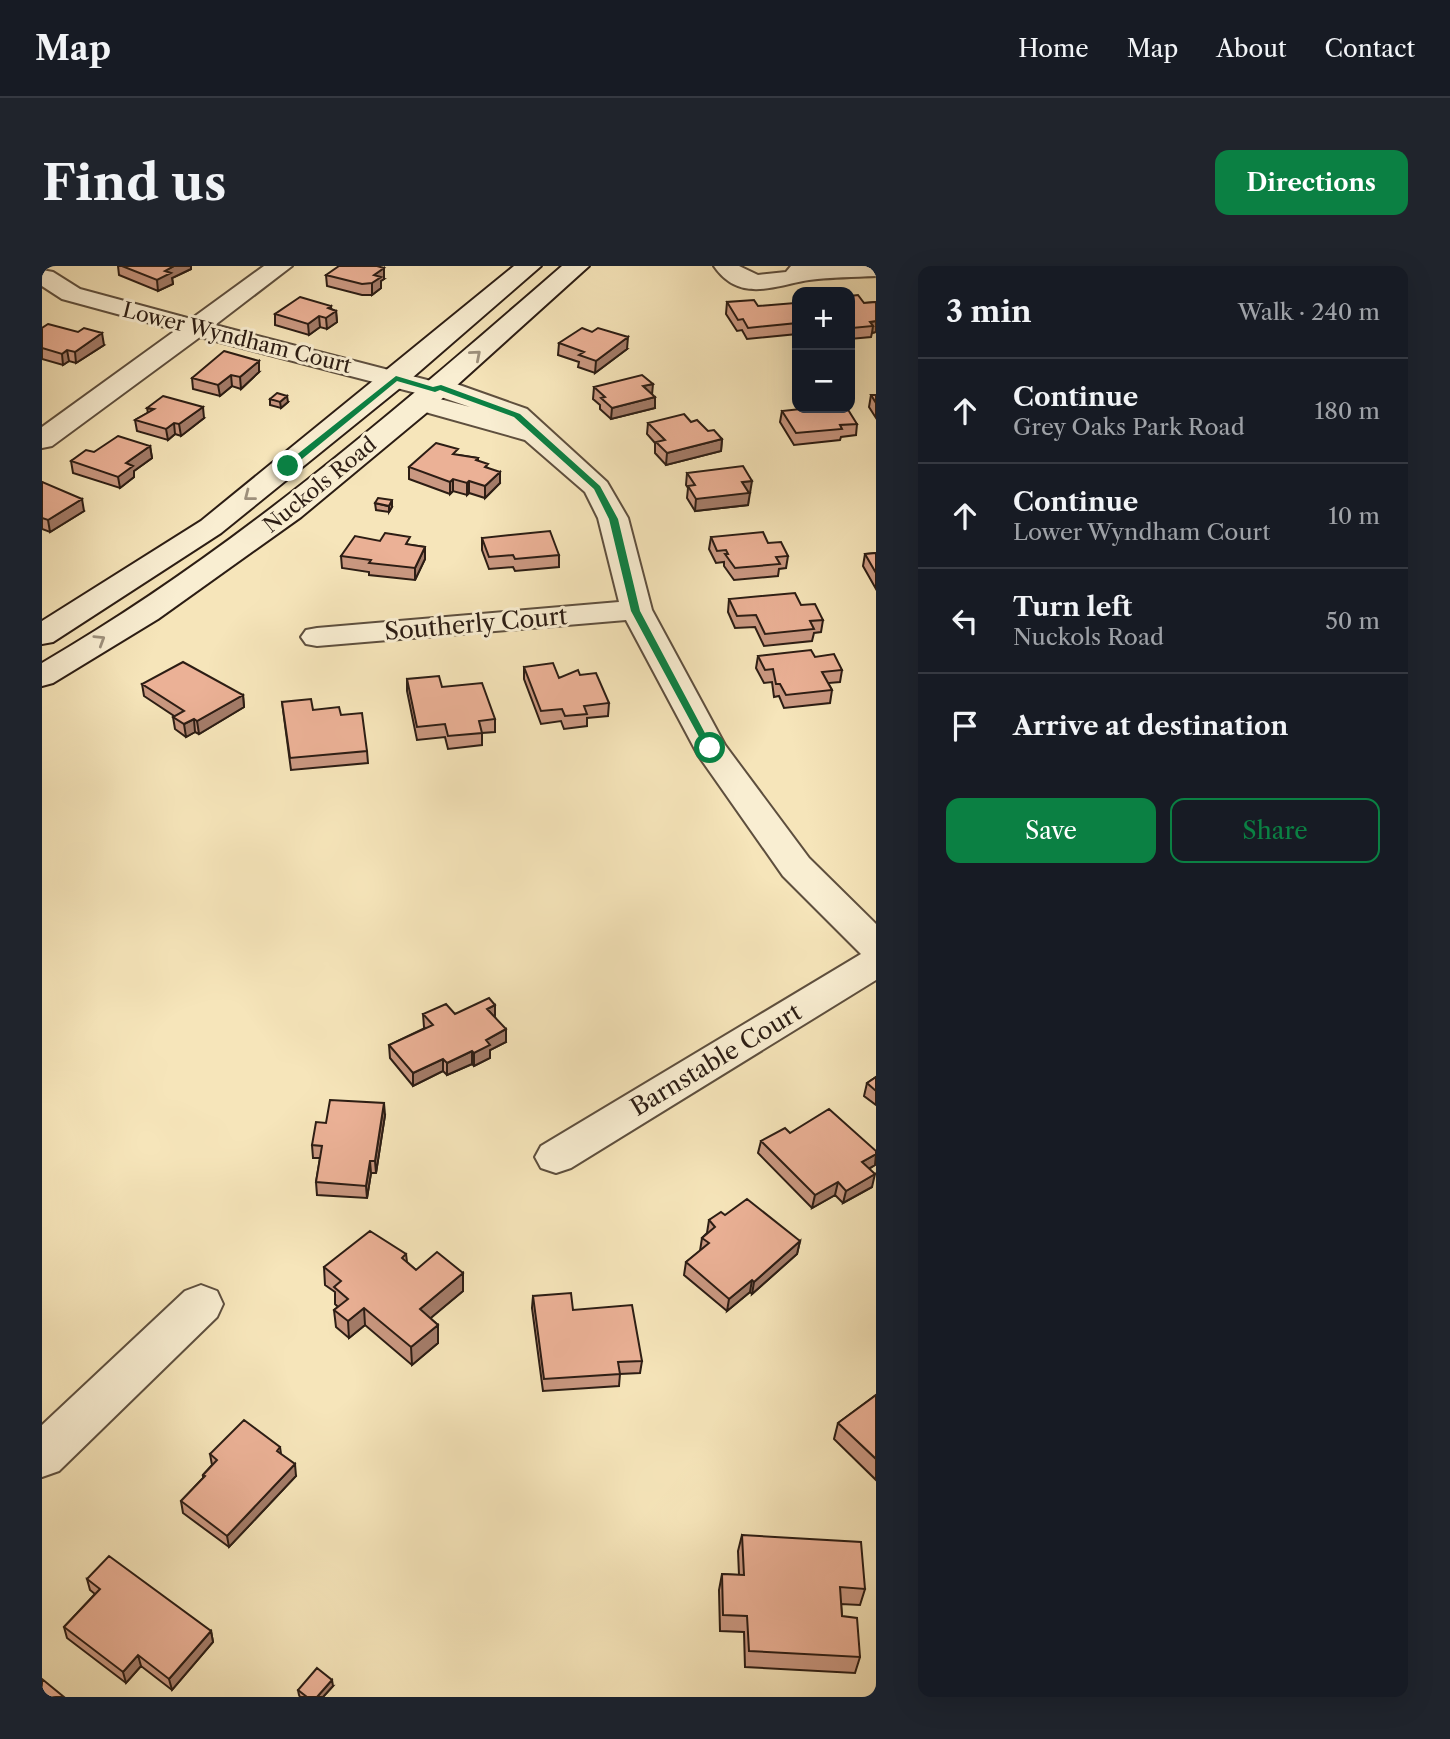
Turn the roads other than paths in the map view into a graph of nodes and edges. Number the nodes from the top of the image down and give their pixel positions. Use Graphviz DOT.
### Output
graph roads {
  1 [pos="73,266"];
  2 [pos="280,266"];
  3 [pos="529,266"];
  4 [pos="578,266"];
  5 [pos="726,266"];
  6 [pos="802,269"];
  7 [pos="876,269"];
  8 [pos="43,277"];
  9 [pos="200,327"];
  10 [pos="396,378"];
  11 [pos="431,393"];
  12 [pos="42,440"];
  13 [pos="636,611"];
  14 [pos="42,635"];
  15 [pos="317,637"];
  16 [pos="42,676"];
  17 [pos="876,946"];
  18 [pos="876,962"];
  19 [pos="556,1157"];
  20 [pos="201,1304"];
  21 [pos="42,1456"];
  1 -- 8 [label="street, Lower Wyndham Court"];
  2 -- 9 [label="street"];
  3 -- 10 [label="street, Nuckols Road"];
  11 -- 4 [label="street, Nuckols Road, one-way"];
  5 -- 6 [label="street"];
  6 -- 7 [label="street"];
  8 -- 9 [label="street, Lower Wyndham Court"];
  9 -- 10 [label="street, Lower Wyndham Court"];
  9 -- 12 [label="street"];
  10 -- 11 [label="street, Lower Wyndham Court"];
  10 -- 14 [label="street, Nuckols Road, one-way"];
  11 -- 13 [label="street, Lower Wyndham Court"];
  16 -- 11 [label="street, Nuckols Road, one-way"];
  13 -- 15 [label="street, Southerly Court"];
  13 -- 17 [label="street"];
  18 -- 19 [label="street, Barnstable Court"];
  20 -- 21 [label="street"];
}
